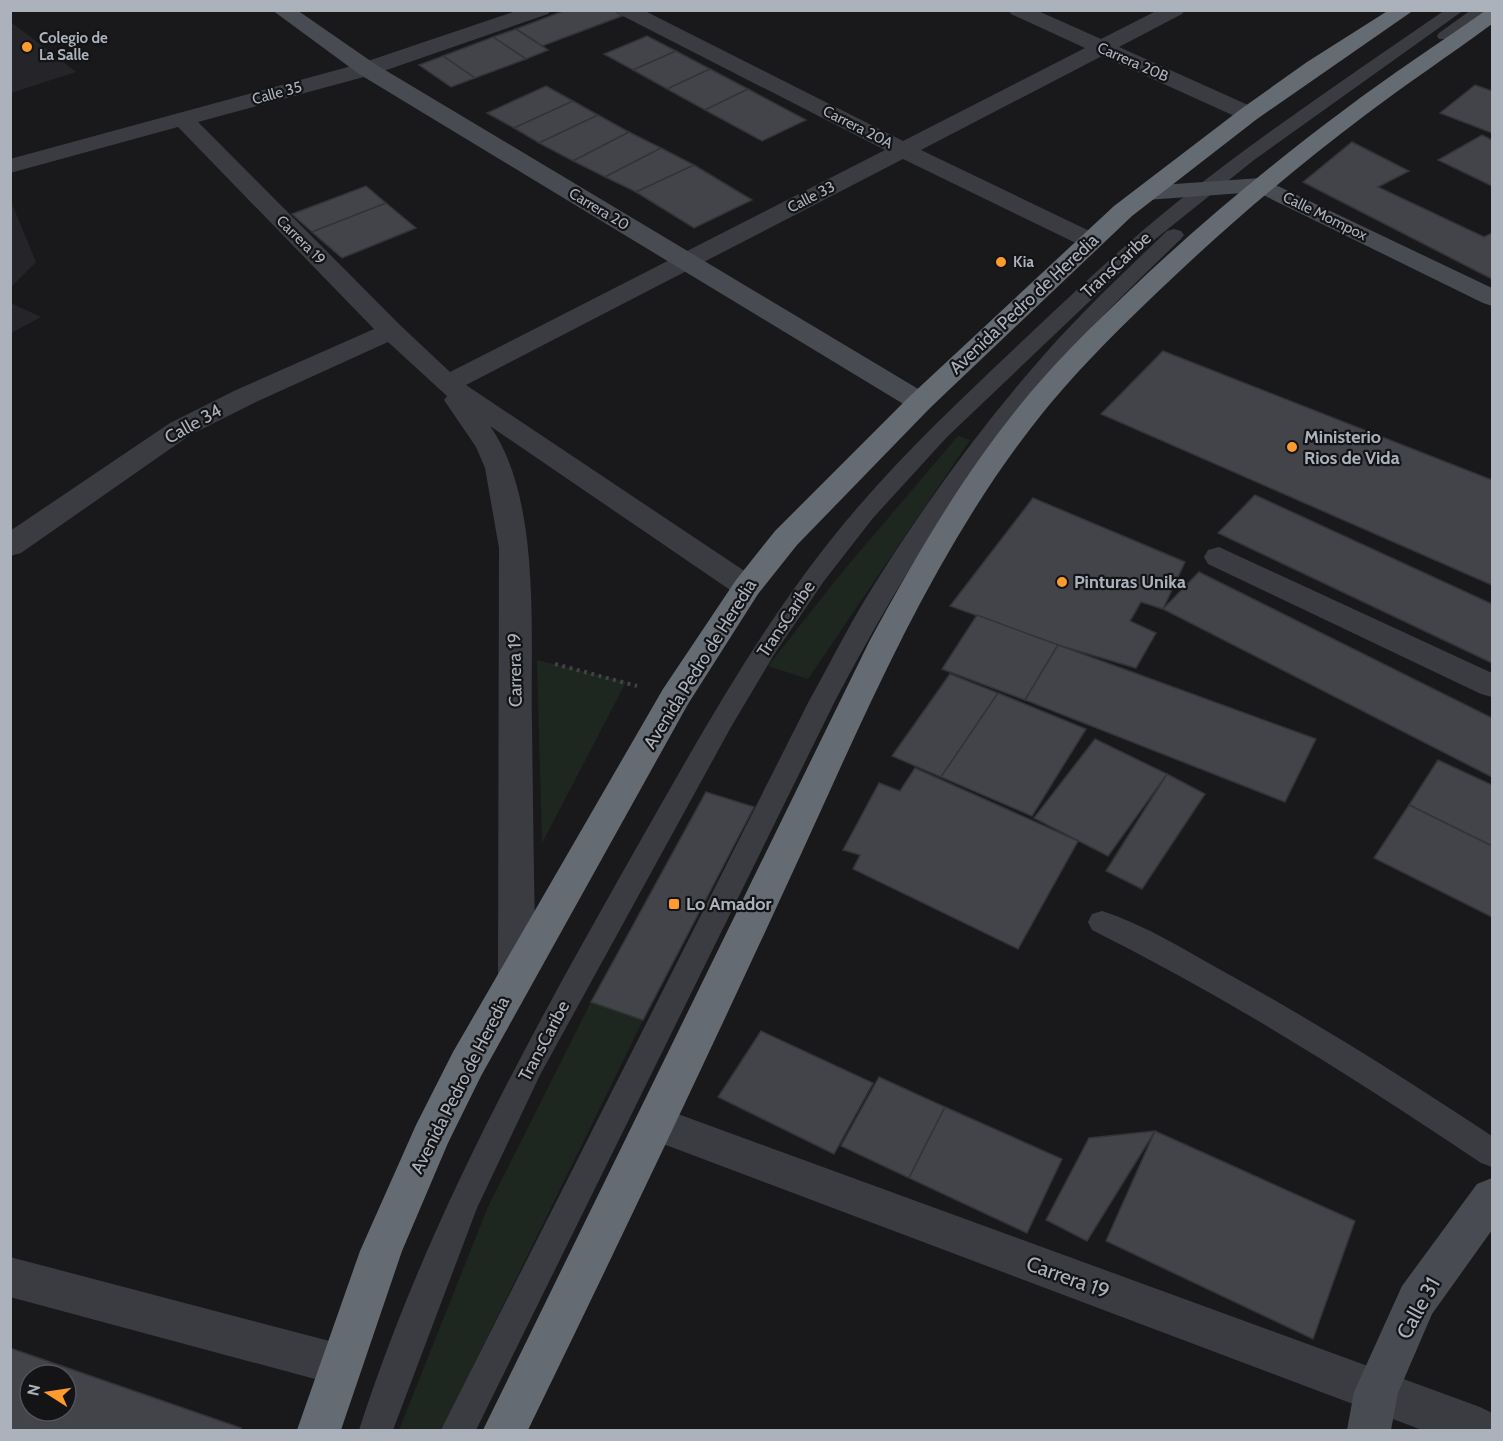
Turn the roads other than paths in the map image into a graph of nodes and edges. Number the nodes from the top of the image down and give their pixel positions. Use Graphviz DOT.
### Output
graph roads {
  1 [pos="282,10"];
  2 [pos="542,10"];
  3 [pos="626,10"];
  4 [pos="1018,10"];
  5 [pos="1175,10"];
  6 [pos="1404,10"];
  7 [pos="1456,10"];
  8 [pos="1482,10"];
  9 [pos="1492,15"];
  10 [pos="1101,48"];
  11 [pos="367,69"];
  12 [pos="1249,114"];
  13 [pos="182,119"];
  14 [pos="903,150"];
  15 [pos="10,166"];
  16 [pos="1246,186"];
  17 [pos="1205,189"];
  18 [pos="1146,193"];
  19 [pos="1091,241"];
  20 [pos="686,261"];
  21 [pos="1492,298"];
  22 [pos="391,331"];
  23 [pos="447,384"];
  24 [pos="920,402"];
  25 [pos="10,546"];
  26 [pos="1219,556"];
  27 [pos="747,587"];
  28 [pos="1492,686"];
  29 [pos="1102,922"];
  30 [pos="517,974"];
  31 [pos="656,1124"];
  32 [pos="1492,1153"];
  33 [pos="1492,1197"];
  34 [pos="10,1277"];
  35 [pos="341,1365"];
  36 [pos="1372,1412"];
  37 [pos="318,1431"];
  38 [pos="376,1431"];
  39 [pos="458,1431"];
  40 [pos="505,1431"];
  41 [pos="1480,1431"];
  1 -- 11 [label="street, Carrera 20"];
  2 -- 11 [label="street, Calle 35"];
  3 -- 14 [label="street, Carrera 20A"];
  4 -- 10 [label="street, Carrera 20B"];
  5 -- 10 [label="street, Calle 33"];
  6 -- 12 [label="highway, Avenida Pedro de Heredia"];
  7 -- 17 [label="lane, TransCaribe"];
  8 -- 16 [label="lane, TransCaribe"];
  9 -- 16 [label="highway"];
  10 -- 12 [label="street, Carrera 20B"];
  10 -- 14 [label="street, Calle 33"];
  11 -- 13 [label="street, Calle 35"];
  11 -- 20 [label="street, Carrera 20"];
  12 -- 18 [label="highway, Avenida Pedro de Heredia"];
  13 -- 15 [label="street, Calle 35"];
  13 -- 22 [label="street, Carrera 19"];
  14 -- 19 [label="street, Carrera 20A"];
  14 -- 20 [label="street, Calle 33"];
  16 -- 17 [label="street"];
  16 -- 21 [label="street, Calle Mompox"];
  16 -- 31 [label="highway"];
  16 -- 39 [label="lane, TransCaribe"];
  17 -- 18 [label="street"];
  17 -- 38 [label="lane, TransCaribe"];
  18 -- 19 [label="highway, Avenida Pedro de Heredia"];
  19 -- 24 [label="highway, Avenida Pedro de Heredia"];
  20 -- 23 [label="street, Calle 33"];
  20 -- 24 [label="street, Carrera 20"];
  22 -- 23 [label="street, Carrera 19"];
  22 -- 25 [label="street, Calle 34"];
  23 -- 27 [label="street, Carrera 19"];
  23 -- 30 [label="street, Carrera 19"];
  24 -- 27 [label="highway, Avenida Pedro de Heredia"];
  26 -- 28 [label="street"];
  27 -- 30 [label="highway, Avenida Pedro de Heredia"];
  29 -- 32 [label="lane"];
  30 -- 35 [label="highway, Avenida Pedro de Heredia"];
  31 -- 36 [label="street, Carrera 19"];
  31 -- 40 [label="highway"];
  33 -- 36 [label="street, Calle 31"];
  34 -- 35 [label="street"];
  35 -- 37 [label="highway, Avenida Pedro de Heredia"];
  36 -- 41 [label="street, Carrera 19"];
}
